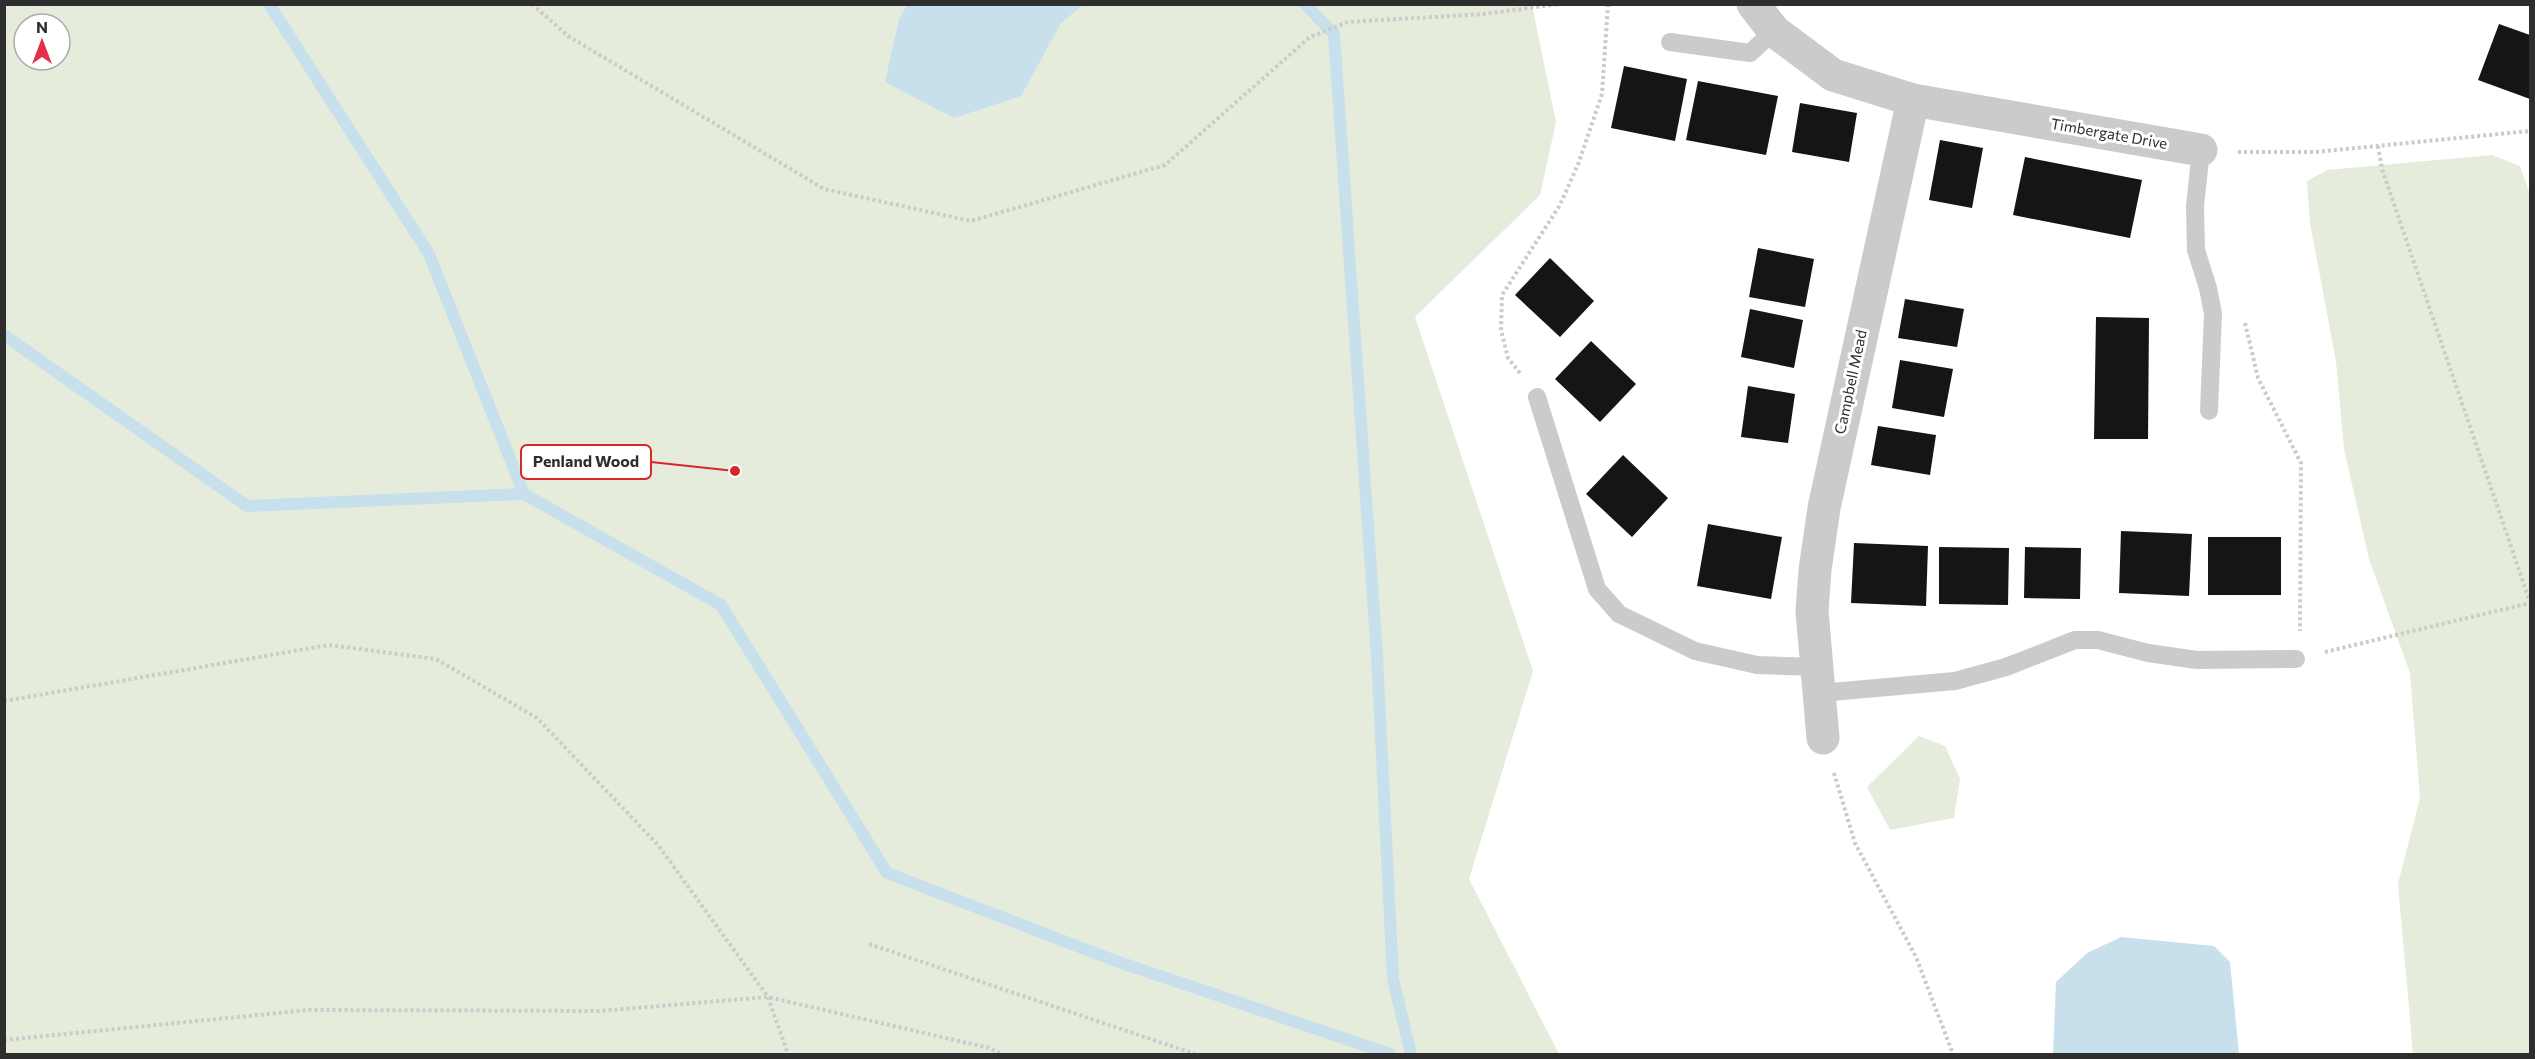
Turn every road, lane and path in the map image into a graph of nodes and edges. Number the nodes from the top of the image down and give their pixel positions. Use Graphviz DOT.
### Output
graph roads {
  1 [pos="532,4"];
  2 [pos="1559,4"];
  3 [pos="1608,4"];
  4 [pos="1753,4"];
  5 [pos="1774,31"];
  6 [pos="1670,42"];
  7 [pos="1913,100"];
  8 [pos="2530,131"];
  9 [pos="2378,146"];
  10 [pos="2201,150"];
  11 [pos="2244,320"];
  12 [pos="1537,397"];
  13 [pos="2209,411"];
  14 [pos="2530,603"];
  15 [pos="2296,659"];
  16 [pos="1818,680"];
  17 [pos="4,701"];
  18 [pos="1823,738"];
  19 [pos="869,944"];
  20 [pos="768,997"];
  21 [pos="4,1040"];
  22 [pos="788,1054"];
  23 [pos="1002,1054"];
  24 [pos="1195,1054"];
  25 [pos="1953,1054"];
  1 -- 2 [label="path"];
  3 -- 12 [label="path"];
  4 -- 5 [label="street, Timbergate Drive"];
  5 -- 6 [label="lane"];
  5 -- 7 [label="street, Timbergate Drive"];
  7 -- 10 [label="street, Timbergate Drive"];
  7 -- 16 [label="street, Campbell Mead"];
  8 -- 9 [label="path"];
  9 -- 10 [label="path"];
  9 -- 14 [label="path"];
  10 -- 13 [label="lane"];
  11 -- 15 [label="path"];
  12 -- 16 [label="lane"];
  14 -- 15 [label="path"];
  15 -- 16 [label="lane"];
  16 -- 18 [label="street, Campbell Mead"];
  17 -- 20 [label="path"];
  18 -- 25 [label="path"];
  19 -- 24 [label="path"];
  20 -- 21 [label="path"];
  20 -- 22 [label="path"];
  20 -- 23 [label="path"];
}
